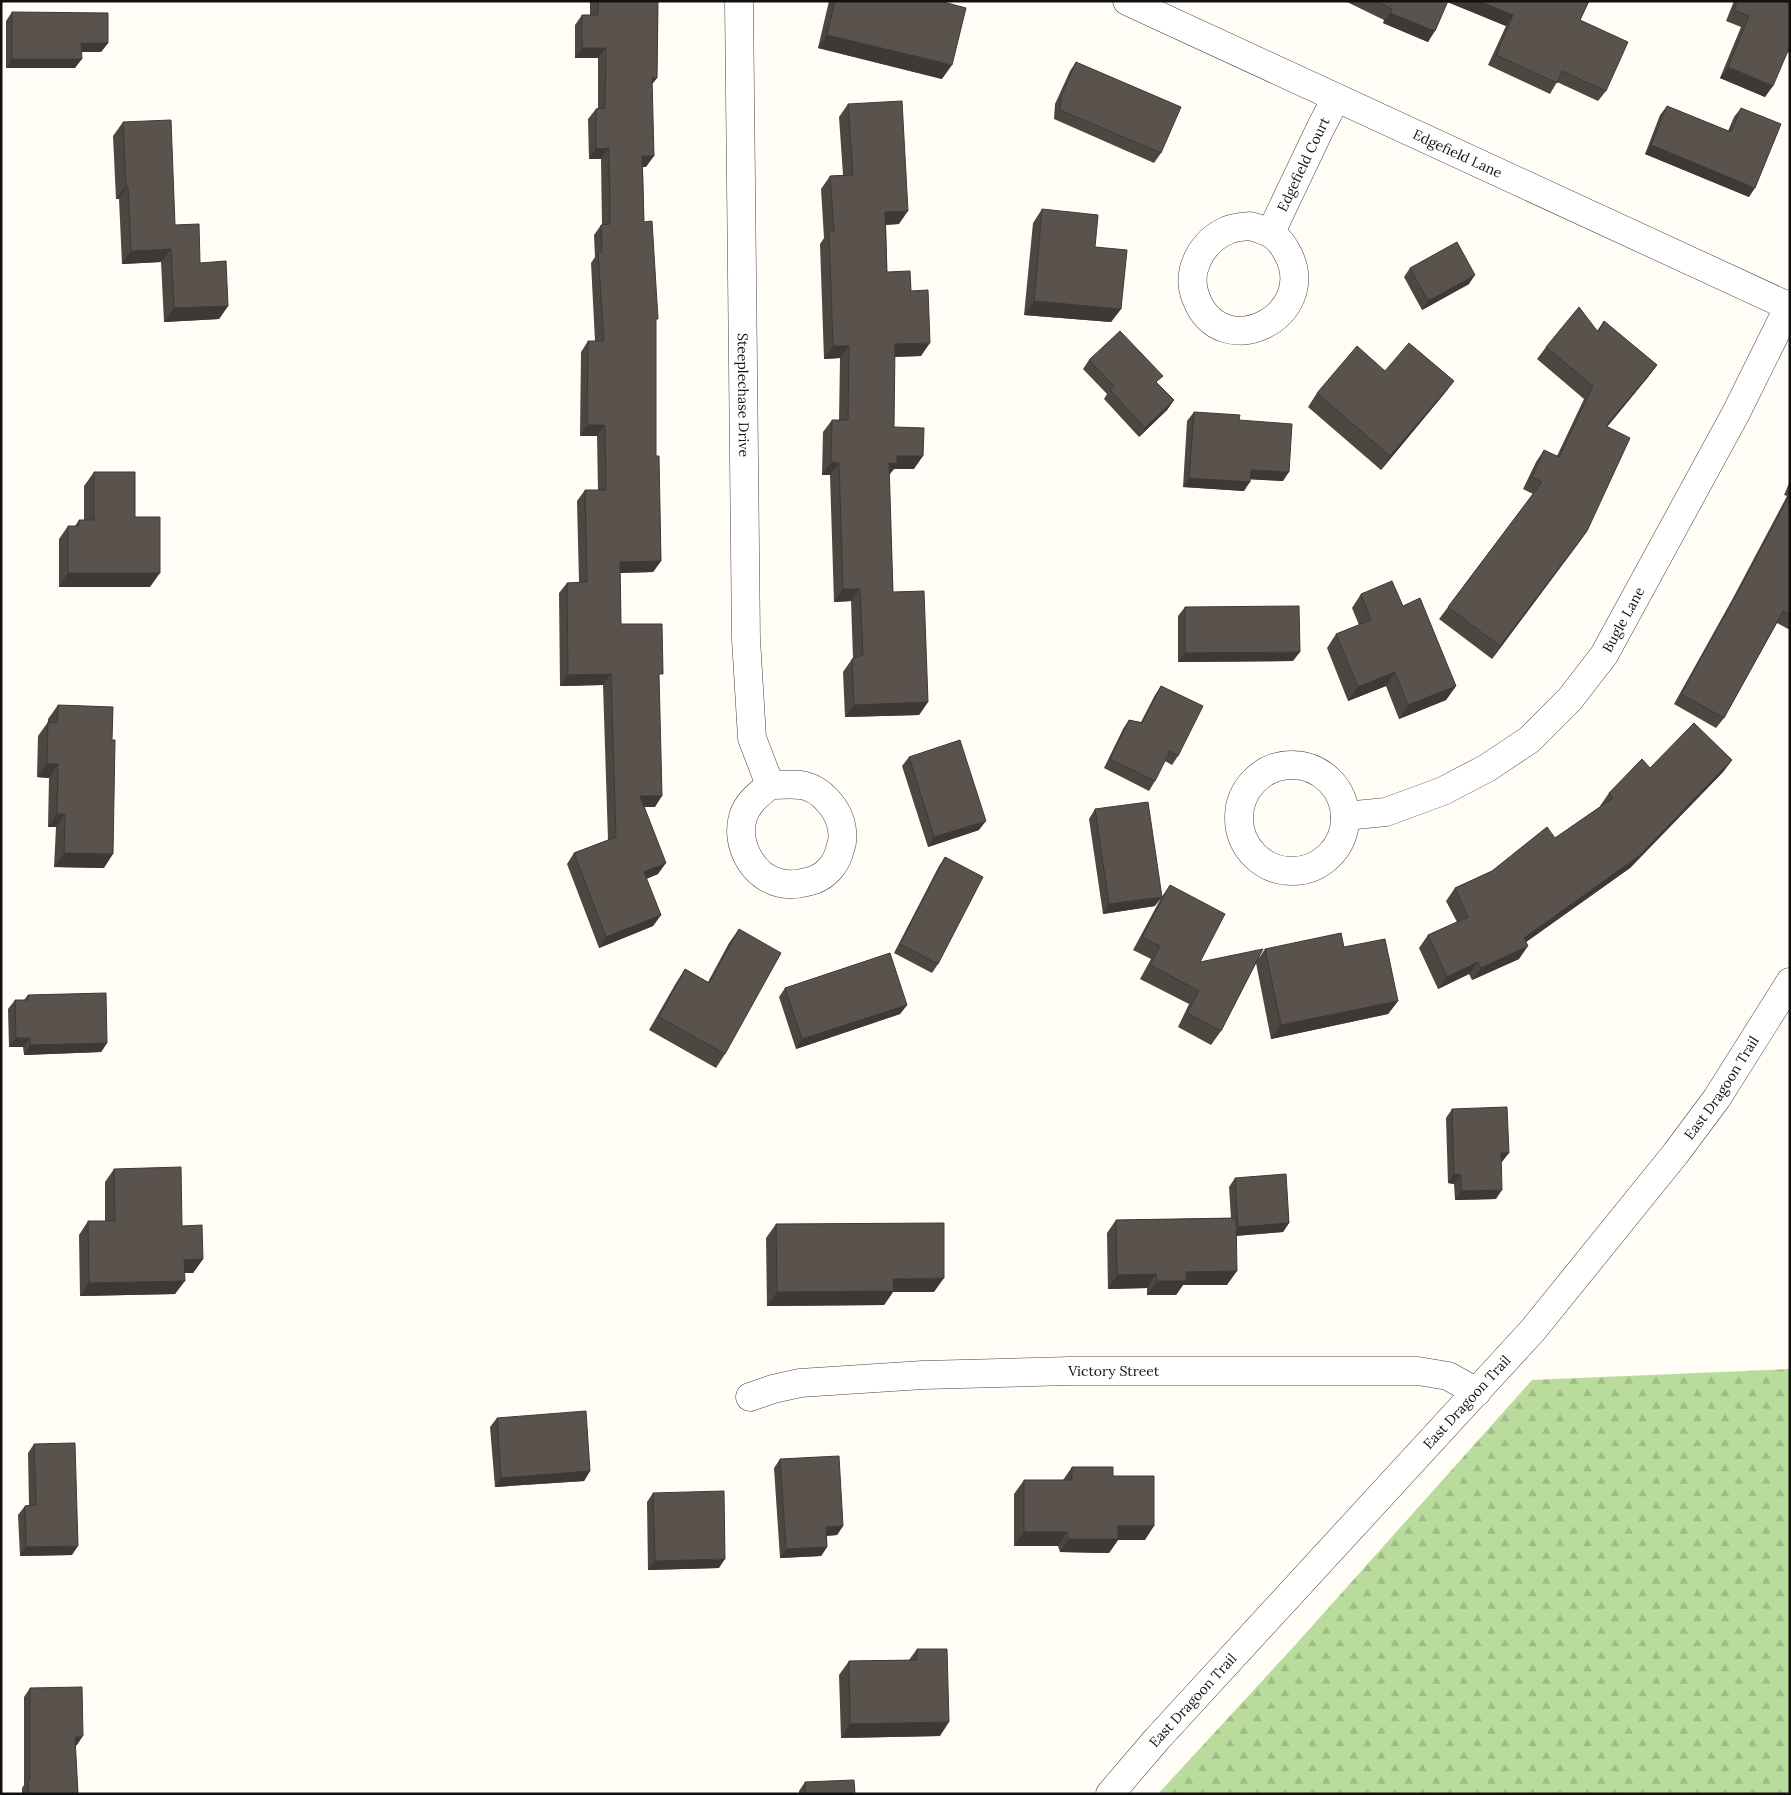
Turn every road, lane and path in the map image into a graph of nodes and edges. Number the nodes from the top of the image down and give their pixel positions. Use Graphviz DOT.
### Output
graph roads {
  1 [pos="739,1"];
  2 [pos="1126,1"];
  3 [pos="1336,98"];
  4 [pos="1271,232"];
  5 [pos="1789,305"];
  6 [pos="770,786"];
  7 [pos="1345,816"];
  8 [pos="1790,982"];
  9 [pos="1477,1392"];
  10 [pos="750,1397"];
  11 [pos="1110,1794"];
  1 -- 6 [label="street, Steeplechase Drive"];
  2 -- 3 [label="street, Edgefield Lane"];
  3 -- 4 [label="street, Edgefield Court"];
  3 -- 5 [label="street, Edgefield Lane"];
  5 -- 7 [label="street, Bugle Lane"];
  8 -- 9 [label="street, East Dragoon Trail"];
  9 -- 10 [label="street, Victory Street"];
  9 -- 11 [label="street, East Dragoon Trail"];
}
